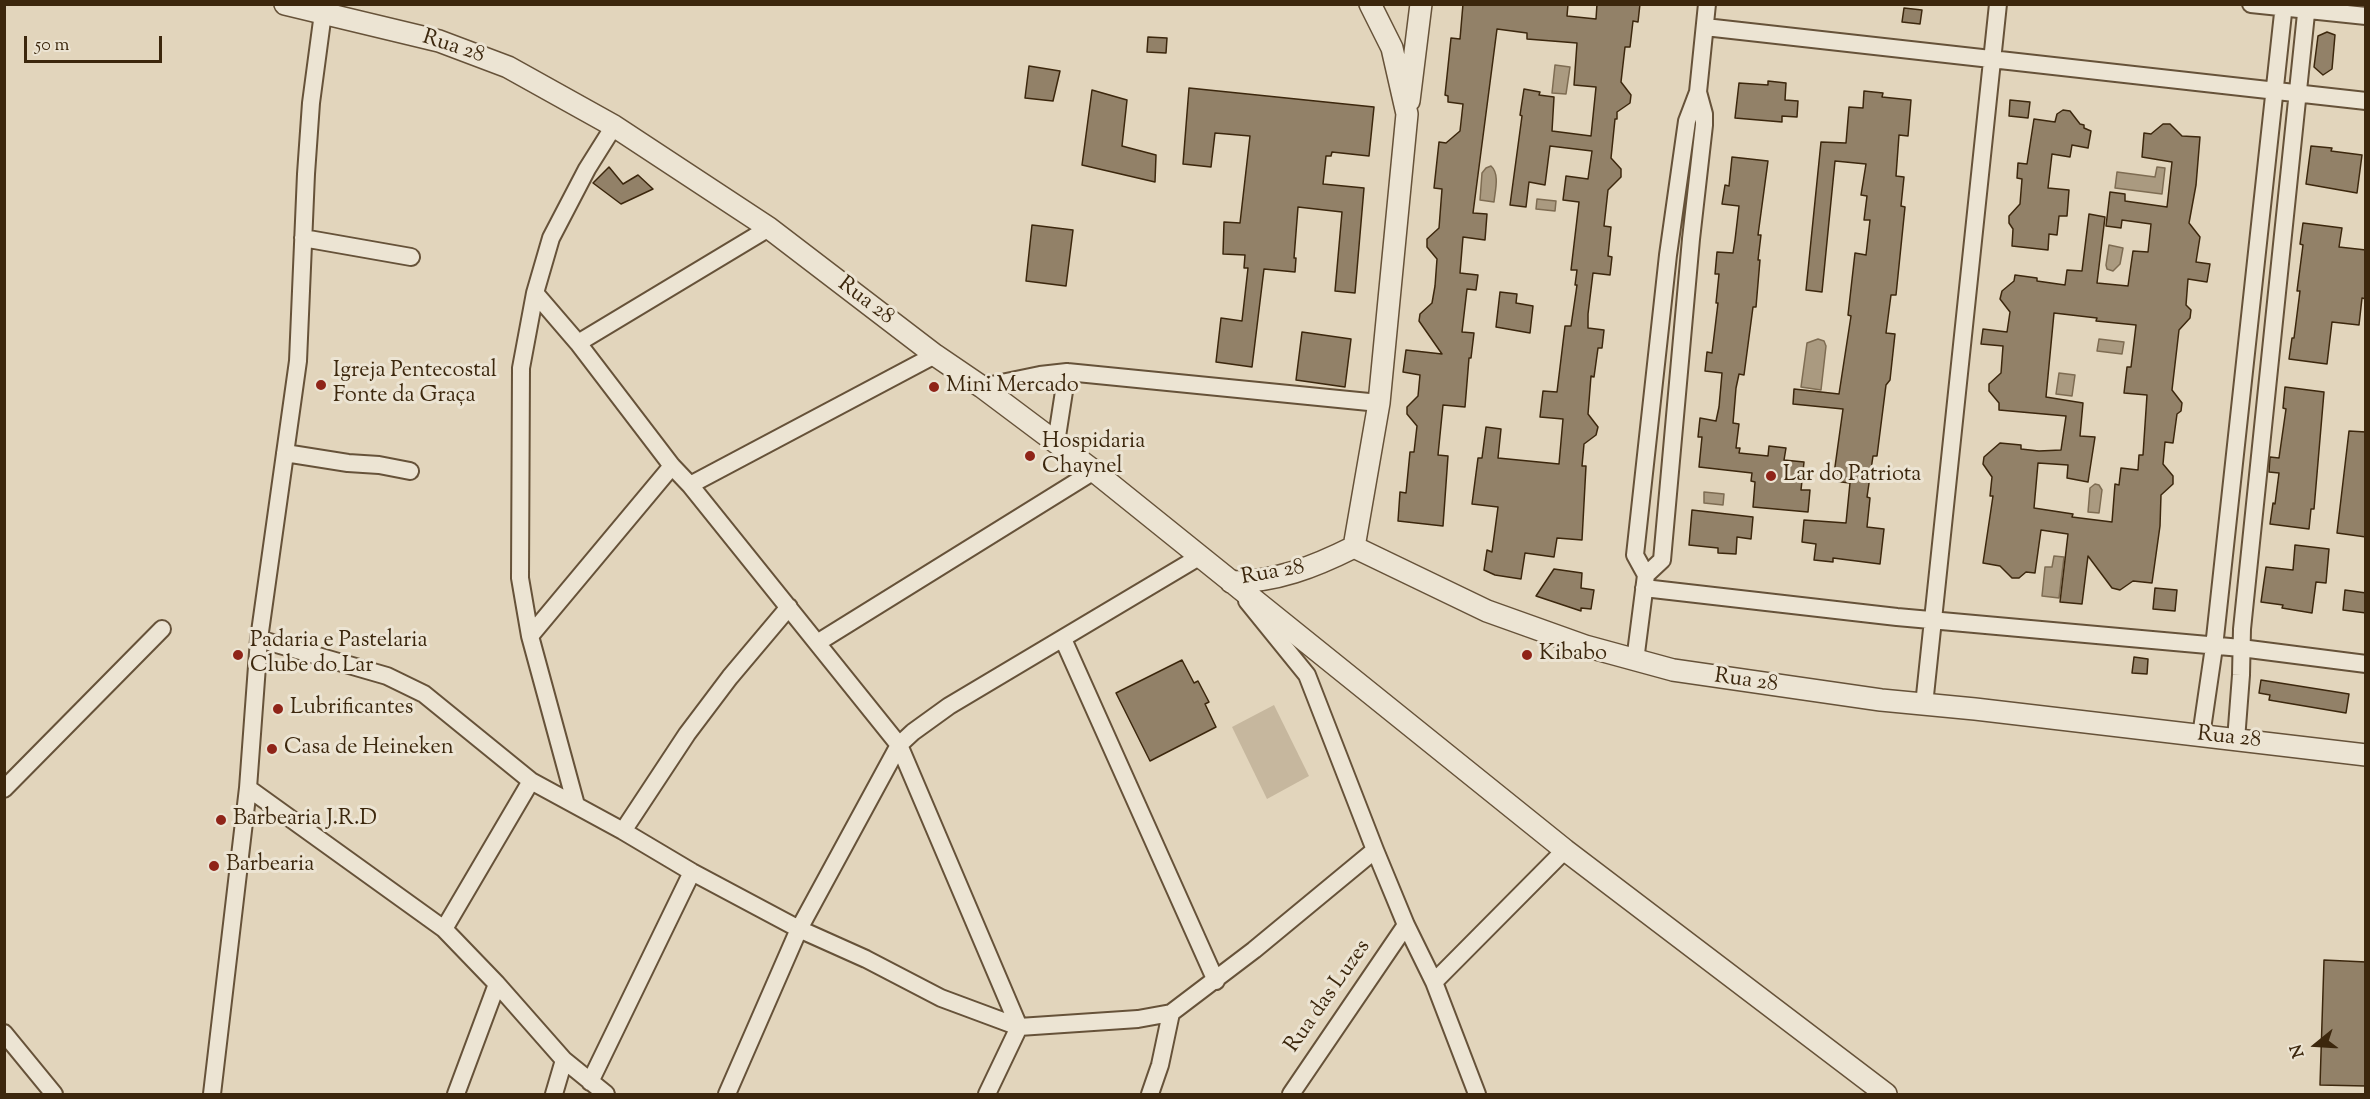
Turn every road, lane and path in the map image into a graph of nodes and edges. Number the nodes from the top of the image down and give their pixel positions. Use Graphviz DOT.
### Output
graph roads {
  1 [pos="285,4"];
  2 [pos="1370,4"];
  3 [pos="1707,4"];
  4 [pos="1998,4"];
  5 [pos="2251,4"];
  6 [pos="2284,6"];
  7 [pos="2307,7"];
  8 [pos="1421,11"];
  9 [pos="323,13"];
  10 [pos="2366,16"];
  11 [pos="1381,27"];
  12 [pos="1705,27"];
  13 [pos="1992,59"];
  14 [pos="2275,91"];
  15 [pos="1698,92"];
  16 [pos="2298,94"];
  17 [pos="2366,101"];
  18 [pos="1407,114"];
  19 [pos="614,126"];
  20 [pos="769,228"];
  21 [pos="303,238"];
  22 [pos="411,257"];
  23 [pos="535,293"];
  24 [pos="578,343"];
  25 [pos="935,355"];
  26 [pos="1067,372"];
  27 [pos="981,387"];
  28 [pos="1379,403"];
  29 [pos="1056,442"];
  30 [pos="285,453"];
  31 [pos="672,466"];
  32 [pos="410,471"];
  33 [pos="1094,471"];
  34 [pos="690,485"];
  35 [pos="1354,547"];
  36 [pos="1199,557"];
  37 [pos="1645,581"];
  38 [pos="1231,582"];
  39 [pos="789,607"];
  40 [pos="1933,621"];
  41 [pos="162,629"];
  42 [pos="530,636"];
  43 [pos="259,639"];
  44 [pos="1063,639"];
  45 [pos="817,643"];
  46 [pos="2214,647"];
  47 [pos="2241,648"];
  48 [pos="1635,661"];
  49 [pos="2366,664"];
  50 [pos="1924,705"];
  51 [pos="2201,736"];
  52 [pos="2236,740"];
  53 [pos="899,745"];
  54 [pos="2366,755"];
  55 [pos="531,781"];
  56 [pos="248,788"];
  57 [pos="4,789"];
  58 [pos="576,805"];
  59 [pos="623,831"];
  60 [pos="1375,850"];
  61 [pos="1565,850"];
  62 [pos="692,872"];
  63 [pos="1406,925"];
  64 [pos="444,929"];
  65 [pos="799,929"];
  66 [pos="1216,981"];
  67 [pos="1434,982"];
  68 [pos="497,984"];
  69 [pos="1171,1013"];
  70 [pos="1019,1027"];
  71 [pos="4,1034"];
  72 [pos="564,1059"];
  73 [pos="590,1082"];
  74 [pos="1875,1091"];
  75 [pos="54,1095"];
  76 [pos="212,1095"];
  77 [pos="456,1095"];
  78 [pos="554,1095"];
  79 [pos="606,1095"];
  80 [pos="727,1095"];
  81 [pos="987,1095"];
  82 [pos="1150,1095"];
  83 [pos="1291,1095"];
  84 [pos="1477,1095"];
  1 -- 9 [label="street, Rua 28"];
  2 -- 11 [label="street"];
  3 -- 12 [label="street"];
  4 -- 13 [label="street"];
  5 -- 6 [label="street"];
  6 -- 7 [label="street"];
  6 -- 14 [label="street"];
  7 -- 10 [label="street"];
  7 -- 16 [label="street"];
  8 -- 11 [label="street"];
  8 -- 18 [label="street"];
  9 -- 19 [label="street, Rua 28"];
  9 -- 21 [label="street"];
  11 -- 18 [label="street"];
  12 -- 13 [label="street"];
  12 -- 15 [label="street"];
  13 -- 14 [label="street"];
  13 -- 40 [label="street"];
  14 -- 16 [label="street"];
  14 -- 46 [label="street"];
  15 -- 37 [label="street"];
  15 -- 37 [label="street"];
  16 -- 17 [label="street"];
  16 -- 47 [label="street"];
  18 -- 28 [label="street"];
  19 -- 20 [label="street, Rua 28"];
  19 -- 23 [label="street"];
  20 -- 24 [label="street"];
  20 -- 25 [label="street, Rua 28"];
  21 -- 22 [label="street"];
  21 -- 30 [label="street"];
  23 -- 24 [label="street"];
  23 -- 42 [label="street"];
  24 -- 31 [label="street"];
  25 -- 27 [label="street, Rua 28"];
  25 -- 34 [label="street"];
  26 -- 27 [label="street"];
  26 -- 28 [label="street"];
  26 -- 29 [label="street"];
  27 -- 29 [label="street, Rua 28"];
  28 -- 35 [label="street"];
  29 -- 33 [label="street, Rua 28"];
  30 -- 32 [label="street"];
  30 -- 43 [label="street"];
  31 -- 34 [label="street"];
  31 -- 42 [label="street"];
  33 -- 36 [label="street, Rua 28"];
  33 -- 45 [label="street"];
  34 -- 39 [label="street"];
  35 -- 38 [label="street, Rua 28"];
  35 -- 48 [label="street, Rua 28"];
  36 -- 38 [label="street, Rua 28"];
  36 -- 44 [label="street"];
  37 -- 40 [label="street"];
  37 -- 48 [label="street"];
  38 -- 60 [label="street"];
  38 -- 61 [label="street"];
  39 -- 45 [label="street"];
  39 -- 59 [label="street"];
  40 -- 46 [label="street"];
  40 -- 50 [label="street"];
  41 -- 57 [label="street"];
  42 -- 58 [label="street"];
  43 -- 55 [label="street"];
  43 -- 56 [label="street"];
  44 -- 53 [label="street"];
  44 -- 66 [label="street"];
  45 -- 53 [label="street"];
  46 -- 47 [label="street"];
  46 -- 51 [label="street"];
  47 -- 49 [label="street"];
  47 -- 52 [label="street"];
  48 -- 50 [label="street, Rua 28"];
  50 -- 51 [label="street, Rua 28"];
  51 -- 52 [label="street, Rua 28"];
  52 -- 54 [label="street, Rua 28"];
  53 -- 65 [label="street"];
  53 -- 70 [label="street"];
  55 -- 58 [label="street"];
  55 -- 64 [label="street"];
  56 -- 64 [label="street"];
  56 -- 76 [label="street"];
  58 -- 59 [label="street"];
  59 -- 62 [label="street"];
  60 -- 63 [label="street"];
  60 -- 66 [label="street"];
  61 -- 67 [label="street"];
  61 -- 74 [label="street"];
  62 -- 65 [label="street"];
  62 -- 73 [label="street"];
  63 -- 67 [label="street"];
  63 -- 83 [label="street, Rua das Luzes"];
  64 -- 68 [label="street"];
  65 -- 70 [label="street"];
  65 -- 80 [label="street"];
  66 -- 69 [label="street"];
  67 -- 84 [label="street"];
  68 -- 72 [label="street"];
  68 -- 77 [label="street"];
  69 -- 70 [label="street"];
  69 -- 82 [label="street"];
  70 -- 81 [label="street"];
  71 -- 75 [label="street"];
  72 -- 73 [label="street"];
  72 -- 78 [label="street"];
  73 -- 79 [label="street"];
}
